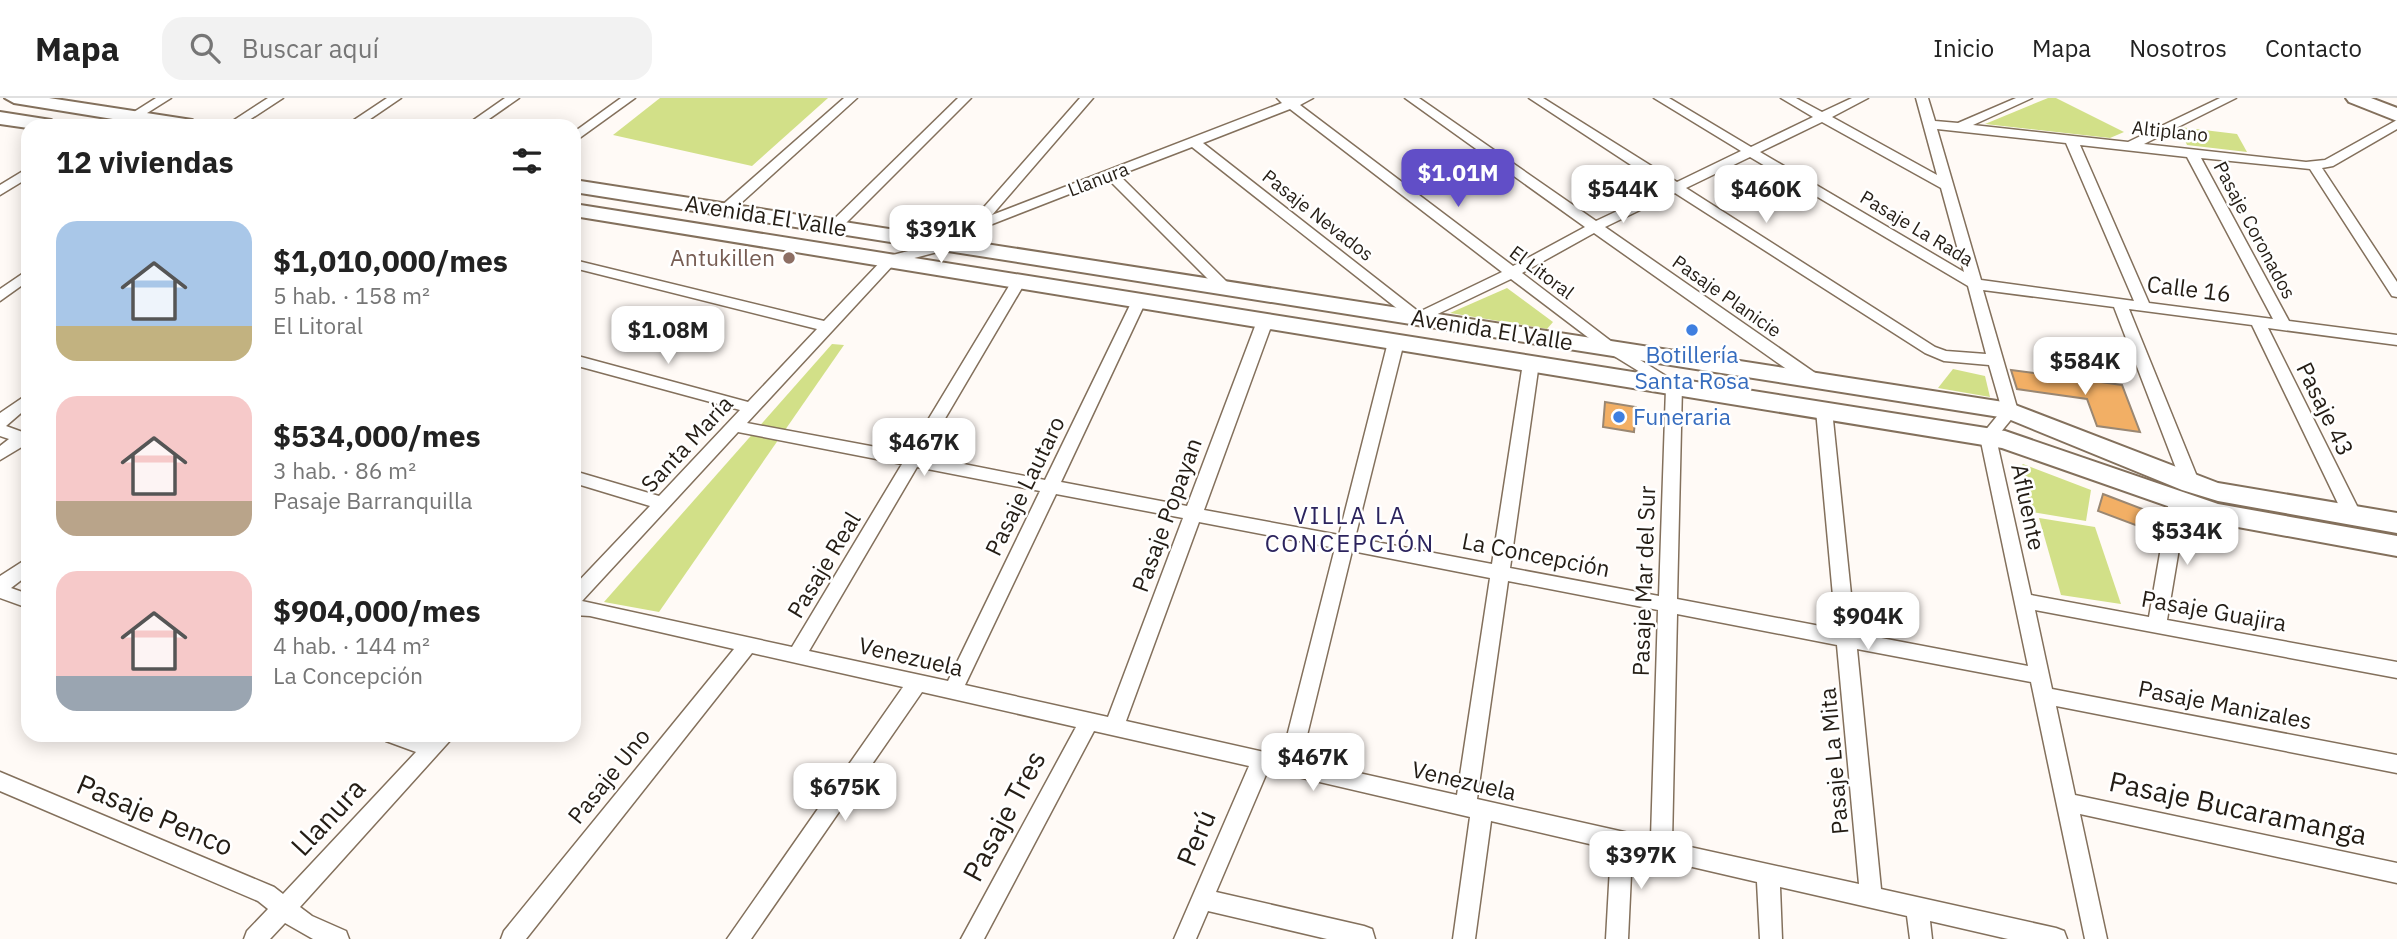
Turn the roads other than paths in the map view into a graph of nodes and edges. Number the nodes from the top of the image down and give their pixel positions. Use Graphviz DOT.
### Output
graph roads {
  1 [pos="14,98"];
  2 [pos="165,98"];
  3 [pos="277,98"];
  4 [pos="395,98"];
  5 [pos="513,98"];
  6 [pos="629,98"];
  7 [pos="851,98"];
  8 [pos="965,98"];
  9 [pos="1087,98"];
  10 [pos="1307,98"];
  11 [pos="1410,98"];
  12 [pos="1535,98"];
  13 [pos="1660,98"];
  14 [pos="1787,98"];
  15 [pos="1862,98"];
  16 [pos="1922,98"];
  17 [pos="2026,98"];
  18 [pos="2230,98"];
  19 [pos="2355,98"];
  20 [pos="47,100"];
  21 [pos="1287,101"];
  22 [pos="2397,116"];
  23 [pos="132,117"];
  24 [pos="1821,117"];
  25 [pos="0,118"];
  26 [pos="145,119"];
  27 [pos="242,119"];
  28 [pos="362,119"];
  29 [pos="482,119"];
  30 [pos="21,121"];
  31 [pos="1929,124"];
  32 [pos="2397,124"];
  33 [pos="1959,127"];
  34 [pos="581,133"];
  35 [pos="2071,139"];
  36 [pos="1194,142"];
  37 [pos="2130,146"];
  38 [pos="1751,152"];
  39 [pos="2192,153"];
  40 [pos="2314,166"];
  41 [pos="1110,174"];
  42 [pos="21,177"];
  43 [pos="1947,186"];
  44 [pos="581,187"];
  45 [pos="1676,188"];
  46 [pos="0,191"];
  47 [pos="725,209"];
  48 [pos="581,211"];
  49 [pos="834,227"];
  50 [pos="972,227"];
  51 [pos="1595,227"];
  52 [pos="948,244"];
  53 [pos="890,260"];
  54 [pos="581,266"];
  55 [pos="1512,273"];
  56 [pos="21,280"];
  57 [pos="1019,281"];
  58 [pos="1974,284"];
  59 [pos="1225,288"];
  60 [pos="2397,293"];
  61 [pos="0,296"];
  62 [pos="1139,301"];
  63 [pos="2120,303"];
  64 [pos="2144,307"];
  65 [pos="1419,318"];
  66 [pos="1265,321"];
  67 [pos="2257,321"];
  68 [pos="2284,325"];
  69 [pos="827,327"];
  70 [pos="2397,340"];
  71 [pos="1405,343"];
  72 [pos="1611,348"];
  73 [pos="1995,360"];
  74 [pos="581,362"];
  75 [pos="1531,363"];
  76 [pos="1815,380"];
  77 [pos="1674,386"];
  78 [pos="21,405"];
  79 [pos="751,408"];
  80 [pos="1825,410"];
  81 [pos="2010,411"];
  82 [pos="0,422"];
  83 [pos="734,426"];
  84 [pos="0,430"];
  85 [pos="21,437"];
  86 [pos="1988,437"];
  87 [pos="21,442"];
  88 [pos="0,454"];
  89 [pos="913,461"];
  90 [pos="581,479"];
  91 [pos="1050,487"];
  92 [pos="2184,493"];
  93 [pos="662,503"];
  94 [pos="1193,514"];
  95 [pos="2353,516"];
  96 [pos="1345,543"];
  97 [pos="2395,544"];
  98 [pos="21,571"];
  99 [pos="1500,573"];
  100 [pos="0,589"];
  101 [pos="581,590"];
  102 [pos="21,598"];
  103 [pos="2023,601"];
  104 [pos="1668,605"];
  105 [pos="581,608"];
  106 [pos="2157,625"];
  107 [pos="1846,639"];
  108 [pos="748,645"];
  109 [pos="796,656"];
  110 [pos="2397,670"];
  111 [pos="916,683"];
  112 [pos="2041,685"];
  113 [pos="953,691"];
  114 [pos="1089,722"];
  115 [pos="1114,727"];
  116 [pos="439,742"];
  117 [pos="1262,760"];
  118 [pos="2397,764"];
  119 [pos="1289,767"];
  120 [pos="0,781"];
  121 [pos="2066,802"];
  122 [pos="1474,808"];
  123 [pos="1622,842"];
  124 [pos="1661,850"];
  125 [pos="2397,873"];
  126 [pos="1769,875"];
  127 [pos="1202,898"];
  128 [pos="1871,898"];
  129 [pos="284,908"];
  130 [pos="1917,908"];
  131 [pos="1364,937"];
  132 [pos="255,939"];
  133 [pos="338,939"];
  134 [pos="512,939"];
  135 [pos="738,939"];
  136 [pos="972,939"];
  137 [pos="1185,939"];
  138 [pos="1464,939"];
  139 [pos="1617,939"];
  140 [pos="1771,939"];
  141 [pos="1921,939"];
  142 [pos="2056,939"];
  143 [pos="2096,939"];
  1 -- 20 [label="street"];
  2 -- 23 [label="street"];
  3 -- 27 [label="street"];
  4 -- 28 [label="street"];
  5 -- 29 [label="street"];
  6 -- 34 [label="street"];
  7 -- 47 [label="street"];
  8 -- 49 [label="street"];
  9 -- 50 [label="street"];
  10 -- 21 [label="street, Llanura"];
  11 -- 51 [label="street, Pasaje Planicie"];
  12 -- 45 [label="street"];
  13 -- 38 [label="street, Pasaje La Rada"];
  14 -- 24 [label="street"];
  15 -- 24 [label="street"];
  16 -- 31 [label="street"];
  17 -- 33 [label="street"];
  18 -- 37 [label="street"];
  19 -- 22 [label="street"];
  20 -- 23 [label="street"];
  21 -- 36 [label="street, Llanura"];
  21 -- 55 [label="street, El Litoral"];
  23 -- 26 [label="street"];
  24 -- 38 [label="street"];
  24 -- 43 [label="street"];
  25 -- 30 [label="street"];
  31 -- 33 [label="street, Altiplano"];
  31 -- 43 [label="street"];
  32 -- 40 [label="street, Altiplano"];
  33 -- 35 [label="street, Altiplano"];
  35 -- 37 [label="street, Altiplano"];
  35 -- 64 [label="street"];
  36 -- 41 [label="street, Llanura"];
  36 -- 65 [label="street, Pasaje Nevados"];
  37 -- 39 [label="street, Altiplano"];
  38 -- 45 [label="street"];
  38 -- 58 [label="street, Pasaje La Rada"];
  39 -- 40 [label="street, Altiplano"];
  39 -- 68 [label="street, Pasaje Coronados"];
  40 -- 60 [label="street"];
  41 -- 50 [label="street, Llanura"];
  41 -- 59 [label="street"];
  42 -- 46 [label="street"];
  43 -- 58 [label="street"];
  44 -- 47 [label="street, Avenida El Valle"];
  45 -- 51 [label="street"];
  45 -- 73 [label="street"];
  47 -- 49 [label="street, Avenida El Valle"];
  48 -- 53 [label="street, Avenida El Valle"];
  49 -- 52 [label="street, Avenida El Valle"];
  50 -- 52 [label="street, Llanura"];
  51 -- 55 [label="street"];
  51 -- 76 [label="street, Pasaje Planicie"];
  52 -- 53 [label="street, Llanura"];
  52 -- 59 [label="street, Avenida El Valle"];
  53 -- 57 [label="street, Avenida El Valle"];
  53 -- 69 [label="street, Santa María"];
  54 -- 69 [label="street"];
  55 -- 65 [label="street"];
  55 -- 72 [label="street, El Litoral"];
  56 -- 61 [label="street"];
  57 -- 62 [label="street, Avenida El Valle"];
  57 -- 89 [label="street, Pasaje Real"];
  58 -- 63 [label="street, Calle 16"];
  58 -- 73 [label="street"];
  59 -- 65 [label="street, Avenida El Valle"];
  62 -- 66 [label="street, Avenida El Valle"];
  62 -- 91 [label="street, Pasaje Lautaro"];
  63 -- 64 [label="street, Calle 16"];
  63 -- 92 [label="street"];
  64 -- 67 [label="street, Calle 16"];
  65 -- 71 [label="street"];
  65 -- 72 [label="street, Avenida El Valle"];
  66 -- 71 [label="street, Avenida El Valle"];
  66 -- 94 [label="street, Pasaje Popayan"];
  67 -- 68 [label="street, Calle 16"];
  67 -- 95 [label="street, Pasaje 43"];
  68 -- 70 [label="street, Calle 16"];
  69 -- 79 [label="street, Santa María"];
  71 -- 75 [label="street, Avenida El Valle"];
  71 -- 96 [label="street"];
  72 -- 76 [label="street, Avenida El Valle"];
  72 -- 77 [label="street"];
  73 -- 81 [label="street"];
  74 -- 79 [label="street"];
  75 -- 77 [label="street, Avenida El Valle"];
  75 -- 99 [label="street"];
  76 -- 81 [label="street, Avenida El Valle"];
  77 -- 80 [label="street, Avenida El Valle"];
  77 -- 104 [label="street, Pasaje Mar del Sur"];
  78 -- 82 [label="street"];
  79 -- 83 [label="street, Santa María"];
  80 -- 86 [label="street, Avenida El Valle"];
  80 -- 107 [label="street, Pasaje La Mita"];
  81 -- 86 [label="street"];
  81 -- 92 [label="street, Avenida El Valle"];
  83 -- 89 [label="street, La Concepción"];
  83 -- 93 [label="street, Santa María"];
  84 -- 85 [label="street"];
  86 -- 92 [label="street, Avenida El Valle"];
  86 -- 103 [label="street, Afluente"];
  87 -- 88 [label="street"];
  89 -- 91 [label="street, La Concepción"];
  89 -- 109 [label="street, Pasaje Real"];
  90 -- 93 [label="street"];
  91 -- 94 [label="street, La Concepción"];
  91 -- 113 [label="street, Pasaje Lautaro"];
  92 -- 95 [label="street, Avenida El Valle"];
  92 -- 97 [label="street, Avenida El Valle"];
  92 -- 106 [label="street"];
  93 -- 101 [label="street, Santa María"];
  94 -- 96 [label="street, La Concepción"];
  94 -- 115 [label="street, Pasaje Popayan"];
  95 -- 97 [label="street, Avenida El Valle"];
  96 -- 99 [label="street, La Concepción"];
  96 -- 119 [label="street"];
  98 -- 100 [label="street"];
  99 -- 104 [label="street, La Concepción"];
  99 -- 122 [label="street"];
  100 -- 102 [label="street"];
  103 -- 106 [label="street, Pasaje Guajira"];
  103 -- 112 [label="street, Afluente"];
  104 -- 107 [label="street, La Concepción"];
  104 -- 124 [label="street, Pasaje Mar del Sur"];
  105 -- 108 [label="street, Venezuela"];
  106 -- 110 [label="street, Pasaje Guajira"];
  107 -- 112 [label="street, La Concepción"];
  107 -- 128 [label="street, Pasaje La Mita"];
  108 -- 109 [label="street, Venezuela"];
  108 -- 134 [label="street, Pasaje Uno"];
  109 -- 111 [label="street, Venezuela"];
  111 -- 113 [label="street, Venezuela"];
  111 -- 135 [label="street"];
  112 -- 118 [label="street, Pasaje Manizales"];
  112 -- 121 [label="street, Afluente"];
  113 -- 114 [label="street, Venezuela"];
  114 -- 115 [label="street, Venezuela"];
  114 -- 136 [label="street, Pasaje Tres"];
  115 -- 117 [label="street, Venezuela"];
  116 -- 129 [label="street, Llanura"];
  117 -- 119 [label="street, Venezuela"];
  117 -- 127 [label="street, Perú"];
  119 -- 122 [label="street, Venezuela"];
  120 -- 129 [label="street, Pasaje Penco"];
  121 -- 125 [label="street, Pasaje Bucaramanga"];
  121 -- 143 [label="street, Afluente"];
  122 -- 123 [label="street, Venezuela"];
  122 -- 138 [label="street"];
  123 -- 124 [label="street, Venezuela"];
  123 -- 139 [label="street"];
  124 -- 126 [label="street, Venezuela"];
  126 -- 128 [label="street, Venezuela"];
  126 -- 140 [label="street"];
  127 -- 131 [label="street"];
  127 -- 137 [label="street, Perú"];
  128 -- 130 [label="street, Venezuela"];
  129 -- 132 [label="street, Llanura"];
  129 -- 133 [label="street, Pasaje Penco"];
  130 -- 141 [label="street"];
  130 -- 142 [label="street, Venezuela"];
}
